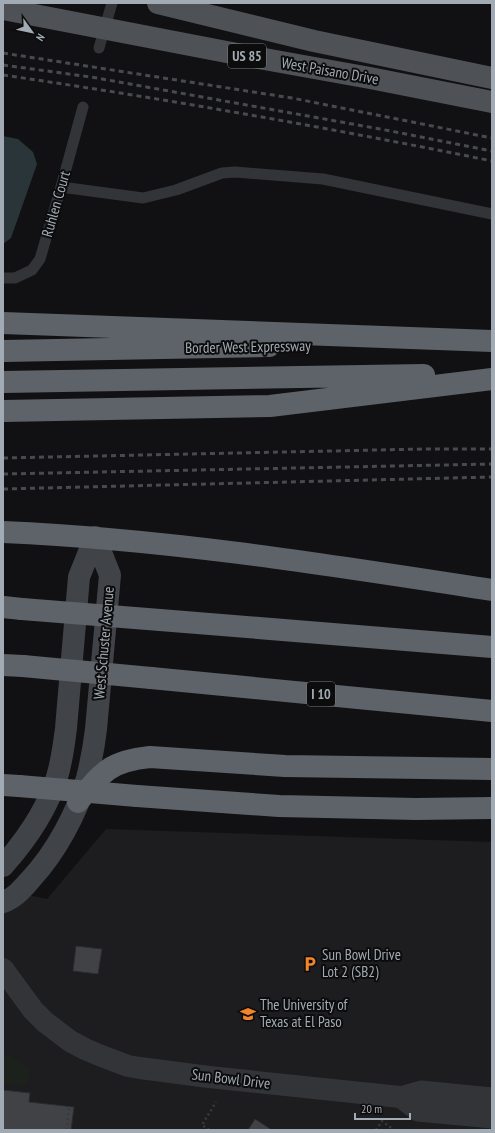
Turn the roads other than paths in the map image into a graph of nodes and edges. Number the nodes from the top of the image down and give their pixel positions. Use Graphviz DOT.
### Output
graph roads {
  1 [pos="112,3"];
  2 [pos="158,3"];
  3 [pos="3,9"];
  4 [pos="102,38"];
  5 [pos="492,78"];
  6 [pos="492,102"];
  7 [pos="83,107"];
  8 [pos="62,187"];
  9 [pos="492,214"];
  10 [pos="3,278"];
  11 [pos="3,323"];
  12 [pos="492,342"];
  13 [pos="3,351"];
  14 [pos="492,374"];
  15 [pos="492,379"];
  16 [pos="3,382"];
  17 [pos="3,411"];
  18 [pos="3,532"];
  19 [pos="95,538"];
  20 [pos="492,590"];
  21 [pos="12,608"];
  22 [pos="492,646"];
  23 [pos="13,665"];
  24 [pos="492,711"];
  25 [pos="492,769"];
  26 [pos="11,785"];
  27 [pos="78,802"];
  28 [pos="492,808"];
  29 [pos="3,866"];
  30 [pos="3,902"];
  31 [pos="3,969"];
  32 [pos="400,1098"];
  33 [pos="492,1098"];
  34 [pos="492,1118"];
  1 -- 4 [label="lane"];
  2 -- 5 [label="main road, West Paisano Drive / US 85"];
  3 -- 4 [label="main road, West Paisano Drive / US 85"];
  4 -- 6 [label="main road, West Paisano Drive / US 85"];
  7 -- 8 [label="lane, Ruhlen Court"];
  8 -- 9 [label="lane"];
  8 -- 10 [label="lane, Ruhlen Court"];
  11 -- 12 [label="highway"];
  12 -- 13 [label="highway, Border West Expressway"];
  14 -- 16 [label="highway, Border West Expressway"];
  15 -- 17 [label="highway"];
  18 -- 19 [label="highway"];
  19 -- 20 [label="highway"];
  19 -- 27 [label="main road, West Schuster Avenue"];
  19 -- 29 [label="main road, West Schuster Avenue"];
  21 -- 22 [label="highway, bridge"];
  23 -- 24 [label="highway, I 10, bridge"];
  25 -- 27 [label="highway"];
  26 -- 28 [label="highway, bridge"];
  27 -- 30 [label="main road, West Schuster Avenue"];
  31 -- 32 [label="street, Sun Bowl Drive"];
  32 -- 33 [label="street"];
  32 -- 34 [label="street, Sun Bowl Drive"];
}
